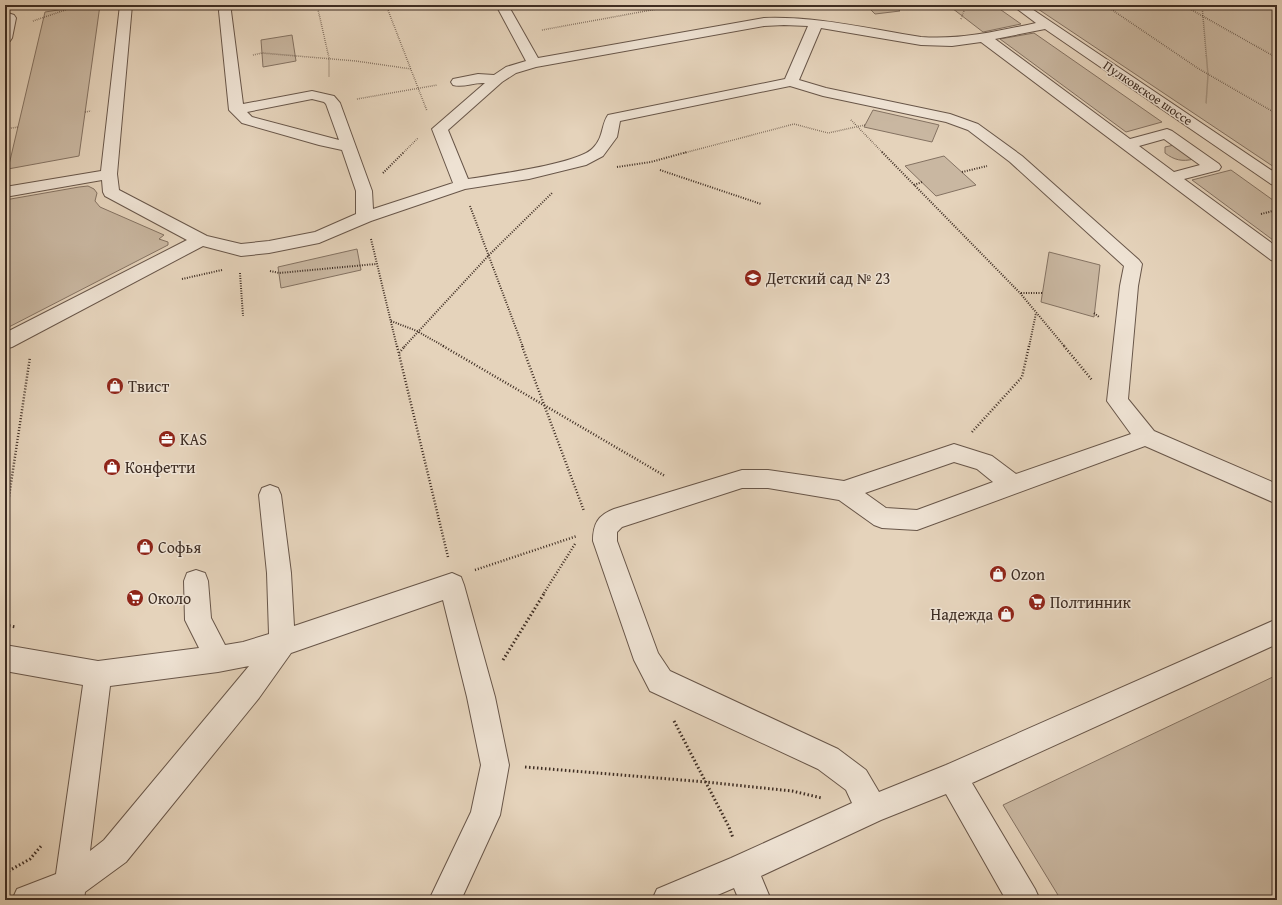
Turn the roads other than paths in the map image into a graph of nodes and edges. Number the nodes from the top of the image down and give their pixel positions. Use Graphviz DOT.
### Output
graph roads {
  1 [pos="126,5"];
  2 [pos="227,5"];
  3 [pos="502,5"];
  4 [pos="1018,5"];
  5 [pos="816,23"];
  6 [pos="1047,25"];
  7 [pos="983,37"];
  8 [pos="534,63"];
  9 [pos="497,79"];
  10 [pos="458,82"];
  11 [pos="791,82"];
  12 [pos="236,110"];
  13 [pos="1127,144"];
  14 [pos="349,147"];
  15 [pos="109,174"];
  16 [pos="1172,178"];
  17 [pos="1277,181"];
  18 [pos="462,186"];
  19 [pos="5,192"];
  20 [pos="365,217"];
  21 [pos="201,240"];
  22 [pos="1277,256"];
  23 [pos="5,342"];
  24 [pos="1146,437"];
  25 [pos="1013,485"];
  26 [pos="844,491"];
  27 [pos="270,494"];
  28 [pos="1277,494"];
  29 [pos="196,581"];
  30 [pos="1277,631"];
  31 [pos="282,643"];
  32 [pos="5,658"];
  33 [pos="218,660"];
  34 [pos="98,674"];
  35 [pos="952,776"];
  36 [pos="872,809"];
  37 [pos="742,868"];
  38 [pos="69,892"];
  39 [pos="28,900"];
  40 [pos="445,900"];
  41 [pos="668,900"];
  42 [pos="755,900"];
  43 [pos="1024,900"];
  1 -- 15 [label="street"];
  2 -- 12 [label="street"];
  3 -- 8 [label="street"];
  4 -- 6 [label="street, Пулковское шоссе"];
  5 -- 7 [label="street"];
  5 -- 8 [label="street"];
  5 -- 11 [label="street"];
  6 -- 7 [label="street"];
  6 -- 17 [label="street, Пулковское шоссе"];
  7 -- 13 [label="street"];
  8 -- 9 [label="street"];
  9 -- 10 [label="street"];
  9 -- 18 [label="street"];
  11 -- 18 [label="street"];
  11 -- 24 [label="street"];
  12 -- 14 [label="street"];
  12 -- 14 [label="street"];
  13 -- 16 [label="street"];
  13 -- 16 [label="street"];
  14 -- 20 [label="street"];
  15 -- 19 [label="street"];
  15 -- 21 [label="street"];
  16 -- 22 [label="street"];
  18 -- 20 [label="street"];
  20 -- 21 [label="street"];
  21 -- 23 [label="street"];
  24 -- 25 [label="street"];
  24 -- 28 [label="street"];
  25 -- 26 [label="street"];
  25 -- 26 [label="street"];
  26 -- 36 [label="street"];
  27 -- 31 [label="street"];
  29 -- 33 [label="street"];
  30 -- 35 [label="street"];
  31 -- 33 [label="street"];
  31 -- 38 [label="street"];
  31 -- 40 [label="street"];
  32 -- 34 [label="street"];
  33 -- 34 [label="street"];
  34 -- 38 [label="street"];
  35 -- 36 [label="street"];
  35 -- 43 [label="street"];
  36 -- 37 [label="street"];
  37 -- 41 [label="street"];
  37 -- 42 [label="street"];
  38 -- 39 [label="street"];
}
